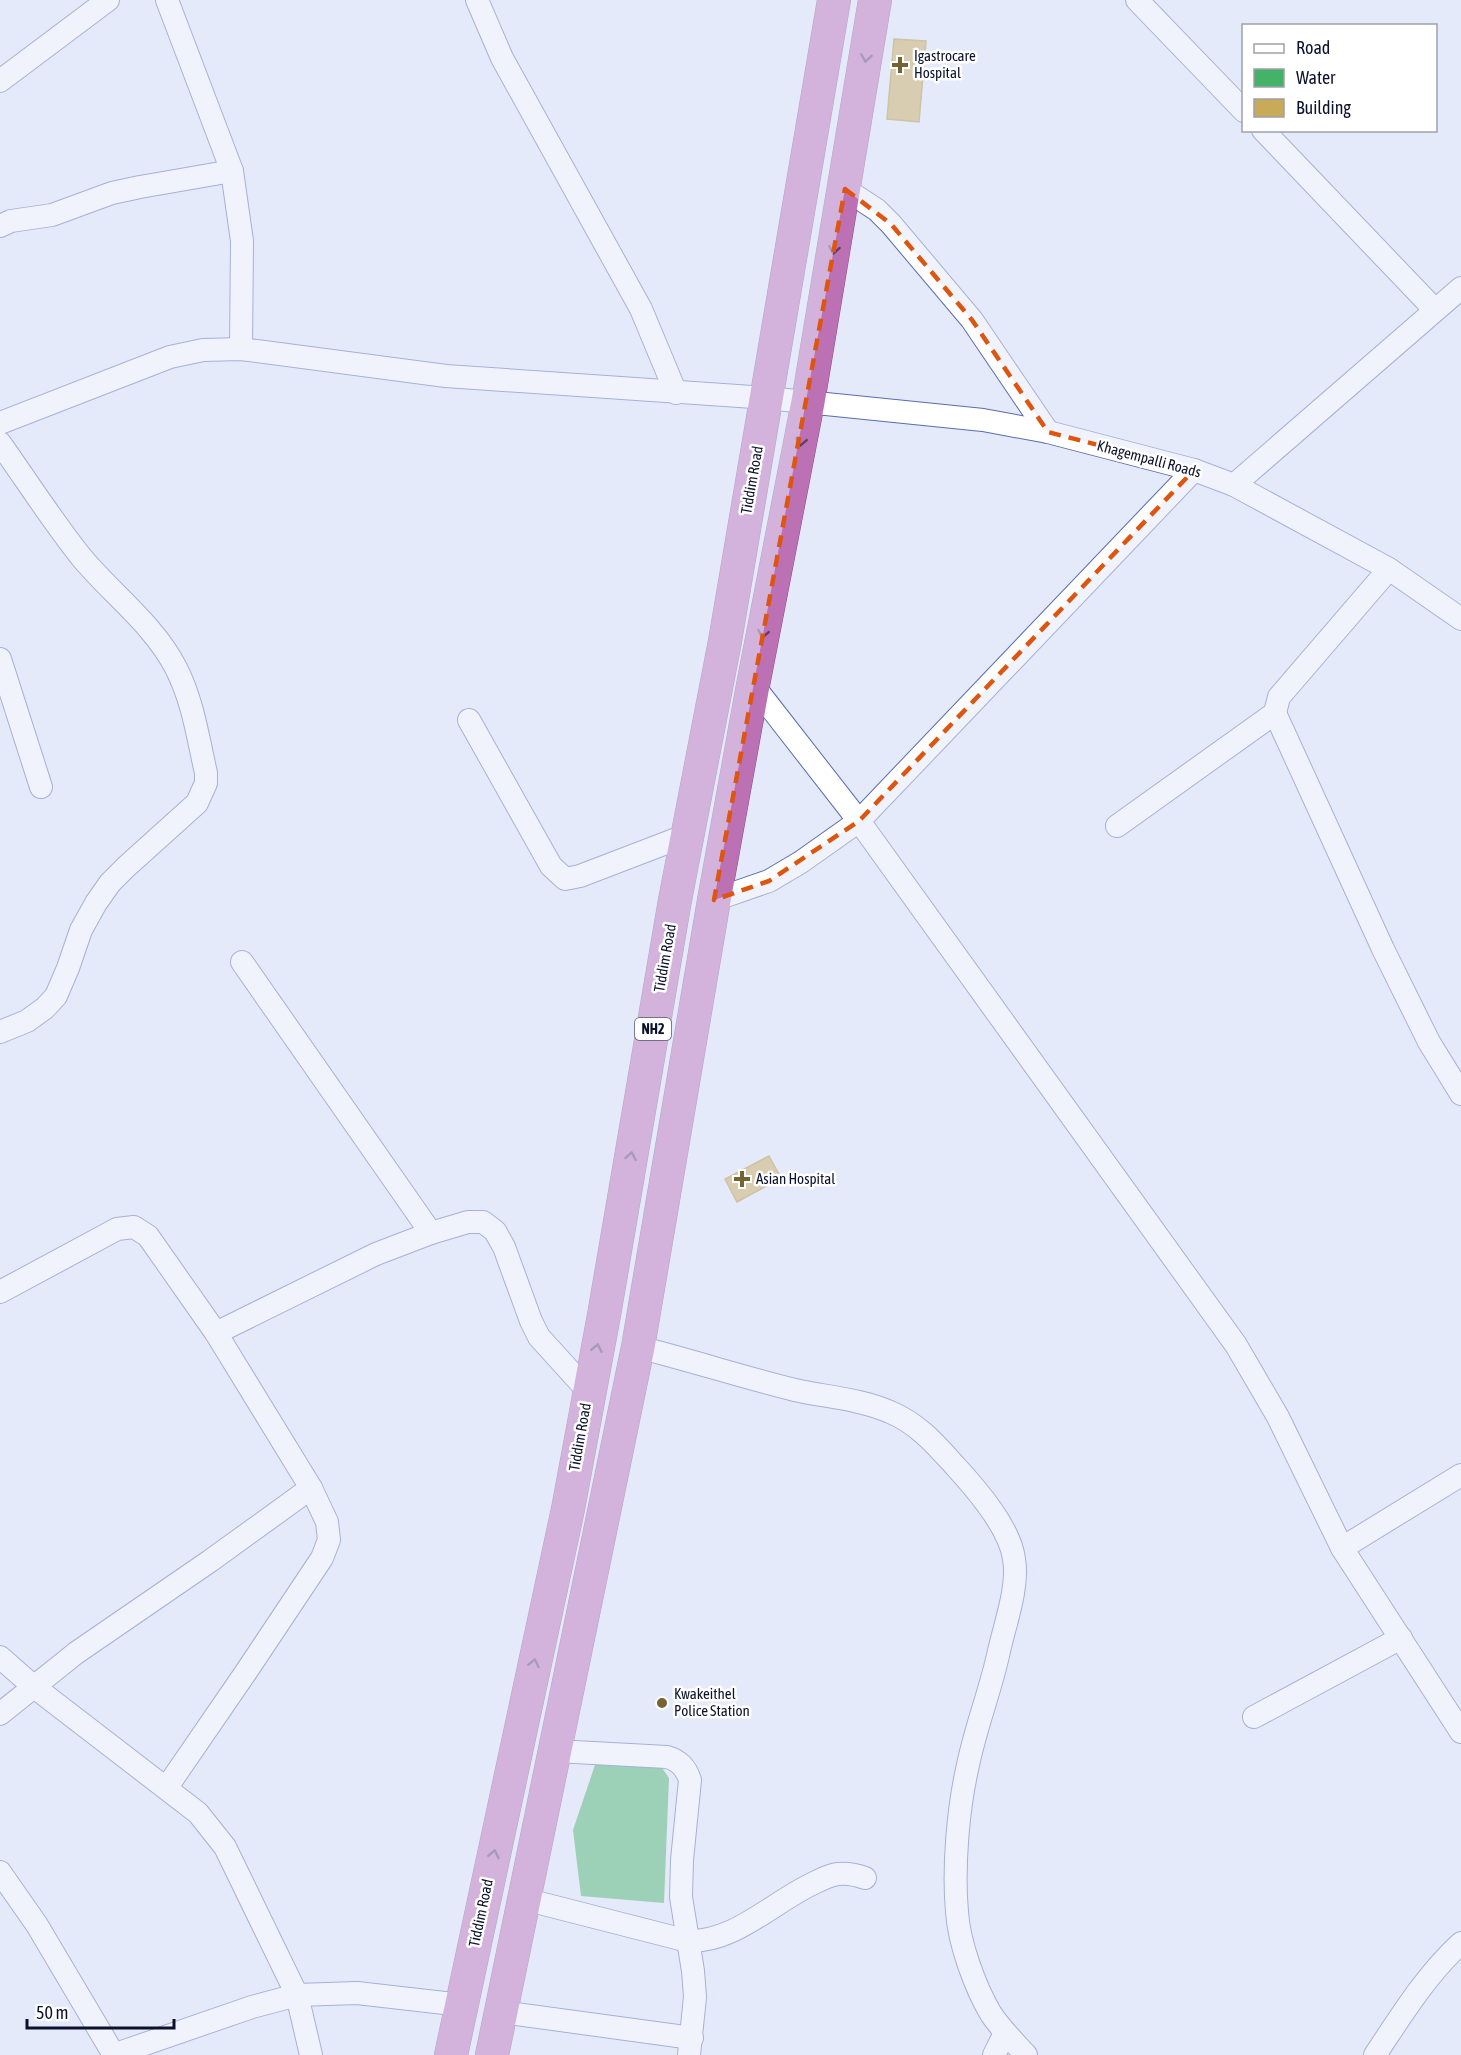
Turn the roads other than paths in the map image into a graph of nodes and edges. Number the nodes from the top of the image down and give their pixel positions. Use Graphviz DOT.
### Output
graph roads {
  1 [pos="108,0"];
  2 [pos="167,0"];
  3 [pos="477,0"];
  4 [pos="834,0"];
  5 [pos="875,0"];
  6 [pos="1137,0"];
  7 [pos="78,9"];
  8 [pos="0,81"];
  9 [pos="1242,109"];
  10 [pos="1265,132"];
  11 [pos="231,171"];
  12 [pos="845,189"];
  13 [pos="0,226"];
  14 [pos="1461,288"];
  15 [pos="1435,310"];
  16 [pos="241,349"];
  17 [pos="676,393"];
  18 [pos="767,398"];
  19 [pos="808,402"];
  20 [pos="0,423"];
  21 [pos="1048,432"];
  22 [pos="0,443"];
  23 [pos="1194,470"];
  24 [pos="1234,485"];
  25 [pos="1389,569"];
  26 [pos="1461,619"];
  27 [pos="0,659"];
  28 [pos="753,685"];
  29 [pos="8,708"];
  30 [pos="1275,712"];
  31 [pos="469,720"];
  32 [pos="41,788"];
  33 [pos="859,821"];
  34 [pos="1117,826"];
  35 [pos="687,835"];
  36 [pos="714,900"];
  37 [pos="242,962"];
  38 [pos="0,1032"];
  39 [pos="1461,1094"];
  40 [pos="430,1233"];
  41 [pos="0,1292"];
  42 [pos="216,1333"];
  43 [pos="638,1347"];
  44 [pos="588,1392"];
  45 [pos="1461,1475"];
  46 [pos="310,1488"];
  47 [pos="1342,1548"];
  48 [pos="1401,1638"];
  49 [pos="0,1657"];
  50 [pos="33,1686"];
  51 [pos="0,1714"];
  52 [pos="1254,1717"];
  53 [pos="1461,1732"];
  54 [pos="556,1751"];
  55 [pos="167,1787"];
  56 [pos="0,1872"];
  57 [pos="866,1878"];
  58 [pos="524,1899"];
  59 [pos="688,1941"];
  60 [pos="1461,1943"];
  61 [pos="297,1995"];
  62 [pos="462,2005"];
  63 [pos="501,2012"];
  64 [pos="1005,2033"];
  65 [pos="691,2047"];
  66 [pos="114,2055"];
  67 [pos="311,2055"];
  68 [pos="451,2055"];
  69 [pos="492,2055"];
  70 [pos="994,2055"];
  71 [pos="1026,2055"];
  72 [pos="1375,2055"];
  1 -- 7 [label="street"];
  2 -- 11 [label="street"];
  3 -- 17 [label="street"];
  4 -- 18 [label="highway, Tiddim Road / NH2"];
  5 -- 12 [label="highway, NH2, one-way"];
  6 -- 9 [label="street"];
  7 -- 8 [label="street"];
  10 -- 15 [label="street"];
  11 -- 13 [label="street"];
  11 -- 16 [label="street"];
  12 -- 19 [label="highway, NH2, one-way"];
  12 -- 21 [label="street"];
  14 -- 15 [label="street"];
  15 -- 24 [label="street"];
  16 -- 17 [label="street, Khagempalli Roads"];
  16 -- 20 [label="street, Khagempalli Roads"];
  17 -- 18 [label="street, Khagempalli Roads"];
  18 -- 19 [label="street, Khagempalli Roads"];
  18 -- 35 [label="highway, Tiddim Road / NH2"];
  19 -- 21 [label="street, Khagempalli Roads"];
  19 -- 28 [label="highway, NH2, one-way"];
  21 -- 23 [label="street, Khagempalli Roads"];
  22 -- 38 [label="street"];
  23 -- 24 [label="street, Khagempalli Roads"];
  23 -- 33 [label="street"];
  24 -- 25 [label="street, Khagempalli Roads"];
  25 -- 26 [label="street, Khagempalli Roads"];
  25 -- 30 [label="street"];
  27 -- 29 [label="street"];
  28 -- 33 [label="street"];
  28 -- 36 [label="highway, NH2"];
  29 -- 32 [label="street"];
  30 -- 34 [label="street"];
  30 -- 39 [label="street"];
  31 -- 35 [label="street"];
  33 -- 36 [label="street"];
  33 -- 47 [label="street"];
  44 -- 35 [label="highway, Tiddim Road / NH2, one-way"];
  36 -- 43 [label="highway, NH2"];
  37 -- 40 [label="street"];
  40 -- 42 [label="street"];
  40 -- 44 [label="street"];
  41 -- 42 [label="street"];
  42 -- 46 [label="street"];
  43 -- 54 [label="highway, NH2"];
  43 -- 64 [label="street"];
  62 -- 44 [label="highway, Tiddim Road / NH2, one-way"];
  45 -- 47 [label="street"];
  46 -- 50 [label="street"];
  46 -- 55 [label="street"];
  47 -- 48 [label="street"];
  48 -- 52 [label="street"];
  48 -- 53 [label="street"];
  49 -- 50 [label="street"];
  50 -- 51 [label="street"];
  50 -- 55 [label="street"];
  54 -- 58 [label="highway, NH2"];
  54 -- 59 [label="street"];
  55 -- 61 [label="street"];
  56 -- 66 [label="street"];
  57 -- 59 [label="street"];
  58 -- 59 [label="street"];
  58 -- 63 [label="highway, NH2"];
  59 -- 65 [label="street"];
  60 -- 72 [label="street"];
  61 -- 62 [label="street"];
  61 -- 66 [label="street"];
  61 -- 67 [label="street"];
  62 -- 68 [label="highway, Tiddim Road / NH2"];
  63 -- 65 [label="street"];
  63 -- 69 [label="highway, NH2"];
  64 -- 70 [label="street"];
  64 -- 71 [label="street"];
}
